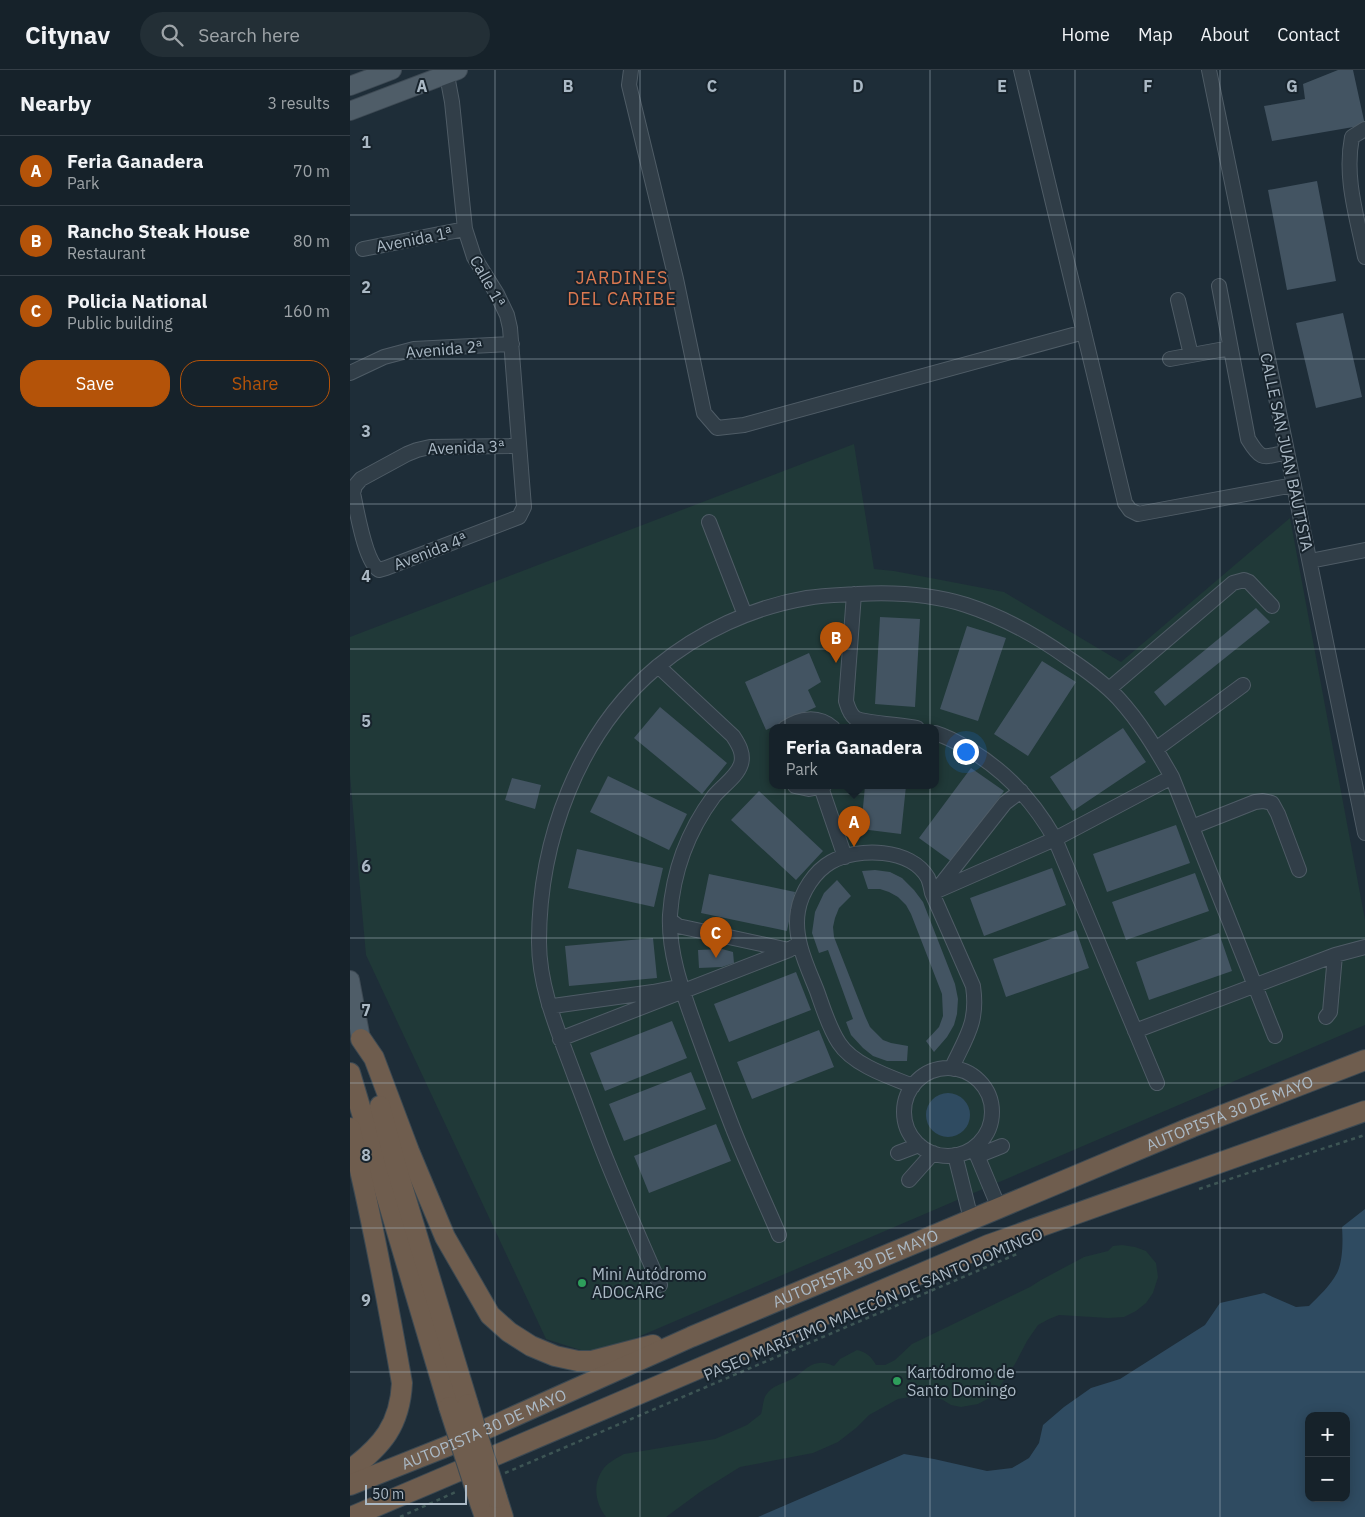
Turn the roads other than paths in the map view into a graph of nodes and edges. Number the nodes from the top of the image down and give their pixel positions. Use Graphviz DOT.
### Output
graph roads {
  1 [pos="392,70"];
  2 [pos="631,70"];
  3 [pos="1021,70"];
  4 [pos="1209,70"];
  5 [pos="450,71"];
  6 [pos="350,86"];
  7 [pos="350,111"];
  8 [pos="1365,129"];
  9 [pos="465,229"];
  10 [pos="363,249"];
  11 [pos="1365,257"];
  12 [pos="1219,286"];
  13 [pos="1178,300"];
  14 [pos="1084,332"];
  15 [pos="512,344"];
  16 [pos="1230,348"];
  17 [pos="1191,355"];
  18 [pos="1170,359"];
  19 [pos="350,373"];
  20 [pos="519,446"];
  21 [pos="1287,452"];
  22 [pos="362,479"];
  23 [pos="1294,485"];
  24 [pos="518,517"];
  25 [pos="709,522"];
  26 [pos="1365,550"];
  27 [pos="1310,561"];
  28 [pos="854,594"];
  29 [pos="1272,606"];
  30 [pos="745,615"];
  31 [pos="658,666"];
  32 [pos="1243,685"];
  33 [pos="1109,689"];
  34 [pos="791,724"];
  35 [pos="827,724"];
  36 [pos="888,724"];
  37 [pos="939,735"];
  38 [pos="1156,749"];
  39 [pos="1172,777"];
  40 [pos="824,789"];
  41 [pos="1020,790"];
  42 [pos="1192,827"];
  43 [pos="1365,833"];
  44 [pos="1055,839"];
  45 [pos="845,857"];
  46 [pos="1299,870"];
  47 [pos="934,892"];
  48 [pos="670,920"];
  49 [pos="794,947"];
  50 [pos="1365,947"];
  51 [pos="1336,955"];
  52 [pos="350,980"];
  53 [pos="1254,985"];
  54 [pos="682,989"];
  55 [pos="549,1005"];
  56 [pos="1326,1017"];
  57 [pos="1136,1031"];
  58 [pos="1274,1036"];
  59 [pos="361,1039"];
  60 [pos="560,1039"];
  61 [pos="1365,1060"];
  62 [pos="954,1069"];
  63 [pos="350,1072"];
  64 [pos="1157,1083"];
  65 [pos="913,1086"];
  66 [pos="1365,1111"];
  67 [pos="350,1128"];
  68 [pos="919,1145"];
  69 [pos="1002,1146"];
  70 [pos="976,1152"];
  71 [pos="898,1153"];
  72 [pos="933,1153"];
  73 [pos="955,1155"];
  74 [pos="909,1180"];
  75 [pos="999,1208"];
  76 [pos="971,1219"];
  77 [pos="779,1235"];
  78 [pos="660,1285"];
  79 [pos="691,1337"];
  80 [pos="350,1470"];
  81 [pos="350,1485"];
  82 [pos="428,1485"];
  83 [pos="487,1506"];
  84 [pos="352,1517"];
  85 [pos="381,1517"];
  86 [pos="503,1517"];
  1 -- 6 [label="main road"];
  2 -- 14 [label="street"];
  3 -- 14 [label="street"];
  4 -- 21 [label="street, CALLE SAN JUAN BAUTISTA"];
  5 -- 7 [label="main road"];
  5 -- 9 [label="street, Calle 1ª"];
  8 -- 11 [label="street"];
  9 -- 10 [label="street, Avenida 1ª"];
  9 -- 15 [label="street, Calle 1ª"];
  12 -- 16 [label="street"];
  13 -- 17 [label="street"];
  14 -- 23 [label="street"];
  15 -- 19 [label="street, Avenida 2ª"];
  15 -- 20 [label="street, Calle 1ª"];
  16 -- 17 [label="street"];
  16 -- 21 [label="street"];
  17 -- 18 [label="street"];
  20 -- 22 [label="street, Avenida 3ª"];
  20 -- 24 [label="street, Calle 1ª"];
  21 -- 23 [label="street, CALLE SAN JUAN BAUTISTA"];
  22 -- 24 [label="street, Avenida 4ª"];
  23 -- 27 [label="street, CALLE SAN JUAN BAUTISTA"];
  25 -- 30 [label="street"];
  26 -- 27 [label="street"];
  27 -- 43 [label="street, CALLE SAN JUAN BAUTISTA"];
  28 -- 30 [label="street"];
  28 -- 33 [label="street"];
  28 -- 36 [label="street"];
  29 -- 33 [label="street"];
  30 -- 31 [label="street"];
  31 -- 48 [label="street"];
  31 -- 55 [label="street"];
  32 -- 38 [label="street"];
  33 -- 38 [label="street"];
  34 -- 35 [label="street"];
  37 -- 41 [label="street"];
  38 -- 39 [label="street"];
  39 -- 42 [label="street"];
  39 -- 44 [label="street"];
  40 -- 45 [label="street"];
  41 -- 44 [label="street"];
  41 -- 47 [label="street"];
  42 -- 46 [label="street"];
  42 -- 53 [label="street"];
  44 -- 47 [label="street"];
  44 -- 57 [label="street"];
  45 -- 47 [label="street"];
  45 -- 49 [label="street"];
  47 -- 62 [label="street"];
  48 -- 49 [label="street"];
  48 -- 54 [label="street"];
  49 -- 54 [label="street"];
  49 -- 65 [label="street"];
  50 -- 51 [label="street"];
  51 -- 53 [label="street"];
  51 -- 56 [label="street"];
  52 -- 59 [label="main road"];
  53 -- 57 [label="street"];
  53 -- 58 [label="street"];
  54 -- 55 [label="street"];
  54 -- 60 [label="street"];
  54 -- 77 [label="street"];
  55 -- 60 [label="street"];
  57 -- 64 [label="street"];
  59 -- 79 [label="highway"];
  59 -- 83 [label="highway, bridge"];
  60 -- 78 [label="street"];
  61 -- 75 [label="highway, AUTOPISTA 30 DE MAYO"];
  62 -- 65 [label="street"];
  62 -- 70 [label="street"];
  63 -- 83 [label="highway, bridge"];
  65 -- 68 [label="street"];
  66 -- 82 [label="highway, AUTOPISTA 30 DE MAYO"];
  67 -- 80 [label="highway"];
  68 -- 71 [label="street"];
  68 -- 72 [label="street"];
  69 -- 70 [label="street"];
  70 -- 73 [label="street"];
  70 -- 75 [label="street"];
  72 -- 73 [label="street"];
  72 -- 74 [label="street"];
  73 -- 76 [label="street"];
  75 -- 76 [label="highway, AUTOPISTA 30 DE MAYO"];
  76 -- 79 [label="highway, AUTOPISTA 30 DE MAYO"];
  79 -- 81 [label="highway, AUTOPISTA 30 DE MAYO"];
  82 -- 84 [label="highway, AUTOPISTA 30 DE MAYO"];
  82 -- 85 [label="highway"];
  83 -- 86 [label="highway"];
}
